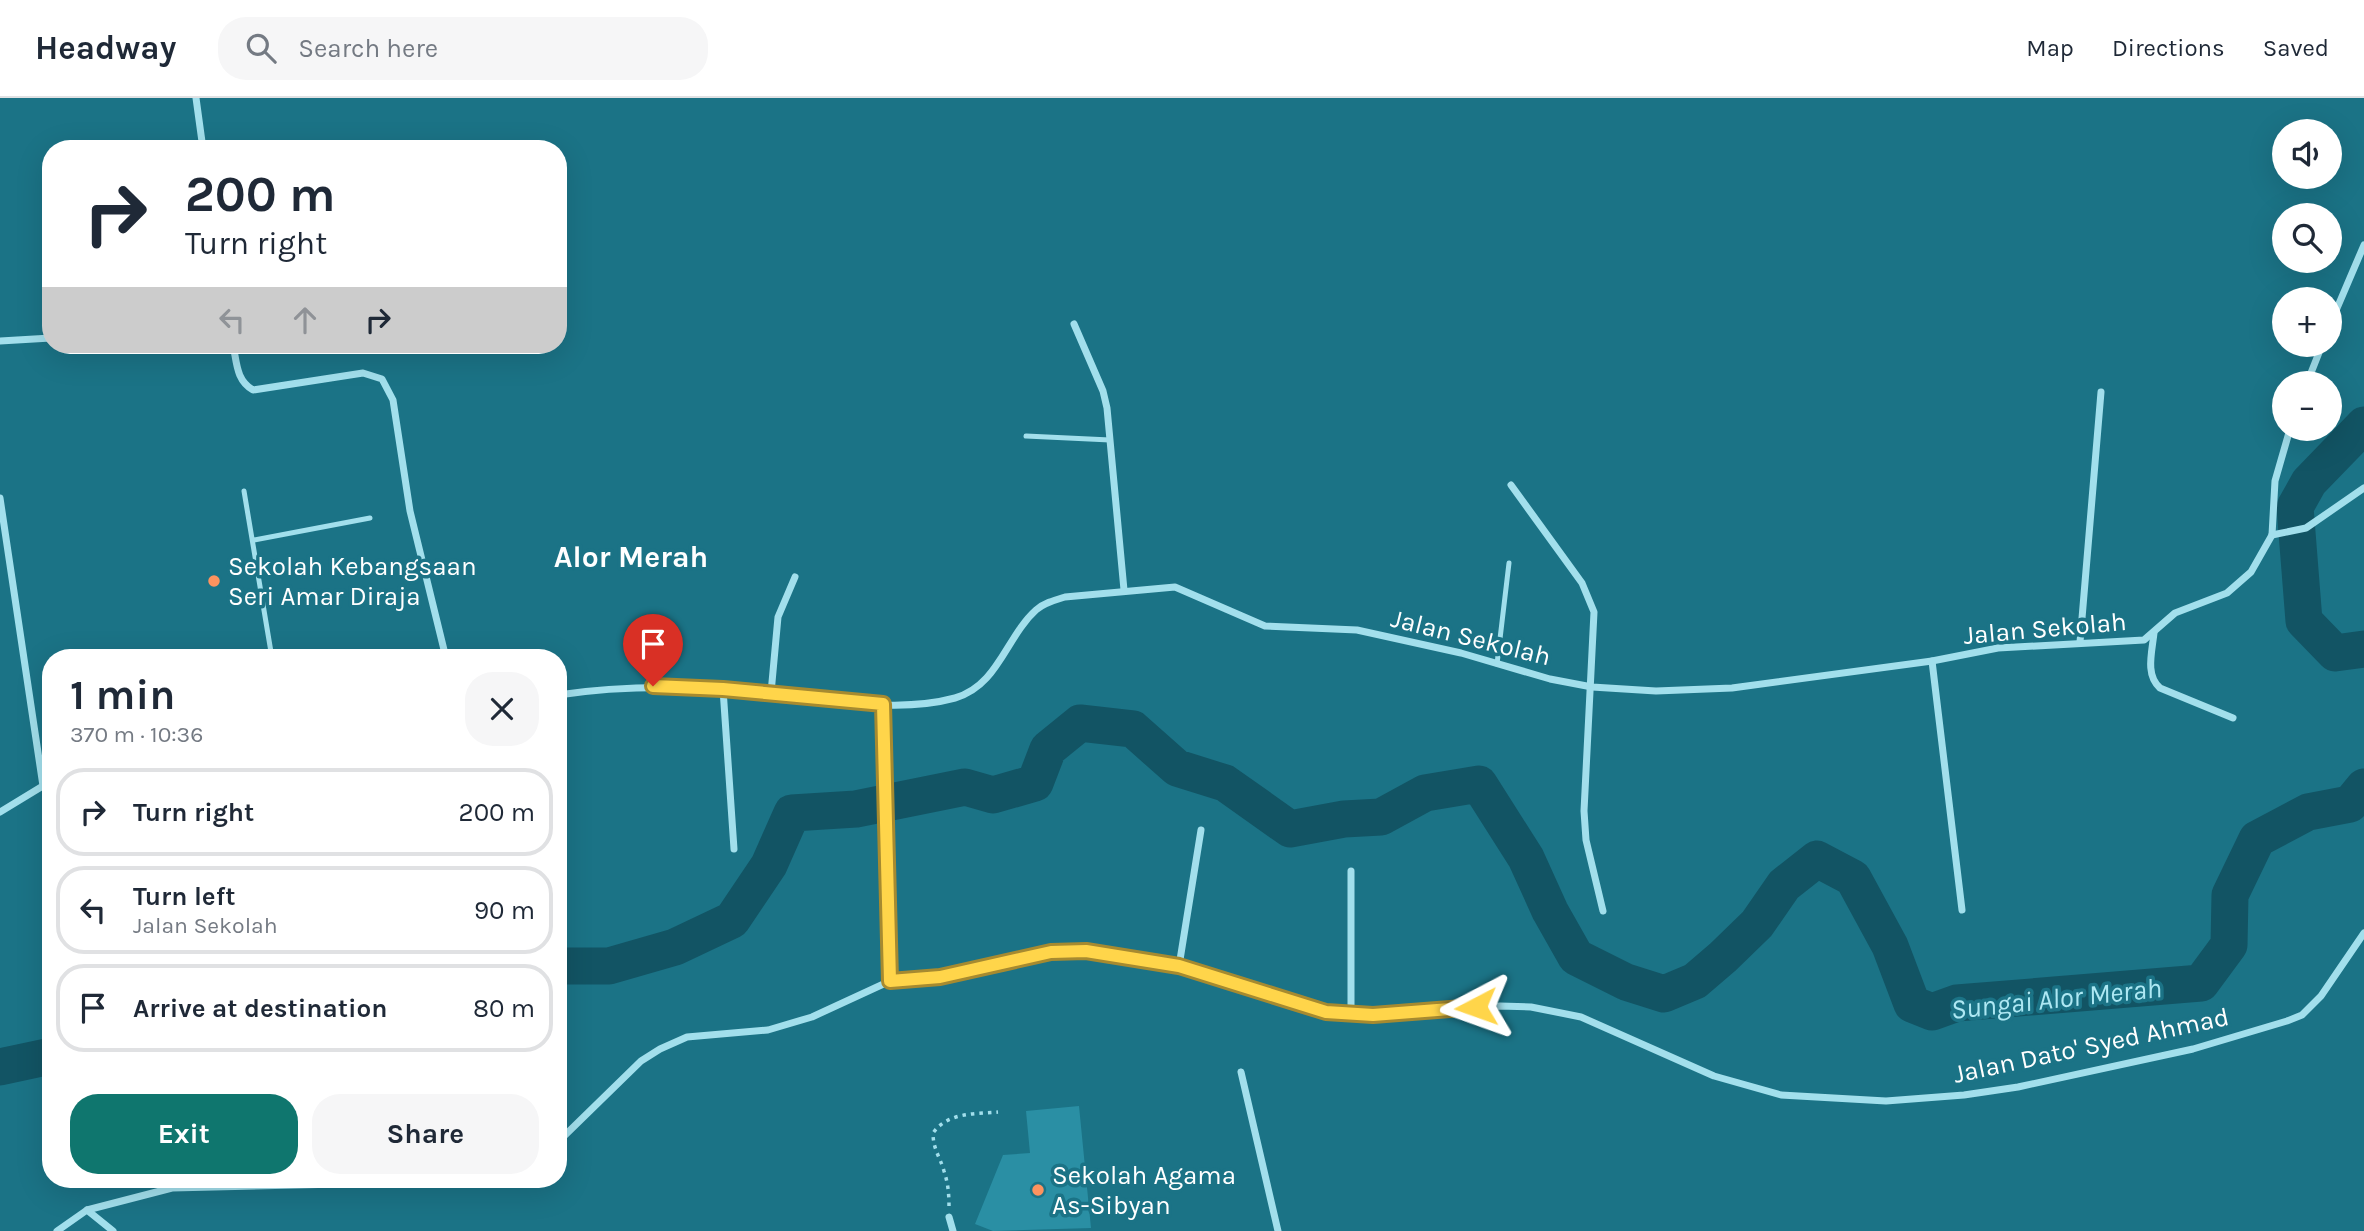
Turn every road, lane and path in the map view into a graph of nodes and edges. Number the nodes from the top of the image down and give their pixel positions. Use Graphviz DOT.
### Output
graph roads {
  1 [pos="196,98"];
  2 [pos="202,140"];
  3 [pos="2364,245"];
  4 [pos="2342,297"];
  5 [pos="1074,324"];
  6 [pos="42,339"];
  7 [pos="0,341"];
  8 [pos="235,354"];
  9 [pos="2101,392"];
  10 [pos="1026,436"];
  11 [pos="1110,440"];
  12 [pos="2287,441"];
  13 [pos="1511,485"];
  14 [pos="2364,488"];
  15 [pos="244,491"];
  16 [pos="0,498"];
  17 [pos="370,517"];
  18 [pos="2272,535"];
  19 [pos="254,540"];
  20 [pos="1510,563"];
  21 [pos="795,577"];
  22 [pos="1124,590"];
  23 [pos="2154,634"];
  24 [pos="2080,642"];
  25 [pos="271,649"];
  26 [pos="444,649"];
  27 [pos="1932,661"];
  28 [pos="1497,665"];
  29 [pos="1592,687"];
  30 [pos="723,689"];
  31 [pos="771,693"];
  32 [pos="567,694"];
  33 [pos="883,704"];
  34 [pos="2233,718"];
  35 [pos="42,753"];
  36 [pos="42,786"];
  37 [pos="0,812"];
  38 [pos="1201,830"];
  39 [pos="734,849"];
  40 [pos="1351,871"];
  41 [pos="1962,910"];
  42 [pos="1603,911"];
  43 [pos="2364,933"];
  44 [pos="1179,966"];
  45 [pos="890,981"];
  46 [pos="1351,1015"];
  47 [pos="1241,1072"];
  48 [pos="998,1112"];
  49 [pos="567,1133"];
  50 [pos="172,1188"];
  51 [pos="86,1210"];
  52 [pos="949,1217"];
  53 [pos="57,1231"];
  54 [pos="113,1231"];
  55 [pos="953,1231"];
  56 [pos="1278,1231"];
  1 -- 2 [label="street"];
  3 -- 4 [label="street"];
  5 -- 11 [label="street"];
  6 -- 7 [label="street"];
  8 -- 26 [label="street"];
  9 -- 24 [label="street"];
  10 -- 11 [label="lane"];
  11 -- 22 [label="street"];
  12 -- 18 [label="street, Jalan Sekolah"];
  13 -- 29 [label="street"];
  14 -- 18 [label="street"];
  15 -- 19 [label="lane"];
  16 -- 35 [label="street"];
  17 -- 19 [label="lane"];
  18 -- 23 [label="street, Jalan Sekolah"];
  19 -- 25 [label="lane"];
  20 -- 28 [label="lane"];
  21 -- 31 [label="street"];
  22 -- 28 [label="street, Jalan Sekolah"];
  22 -- 33 [label="street, Jalan Sekolah"];
  23 -- 24 [label="street, Jalan Sekolah"];
  23 -- 34 [label="street"];
  24 -- 27 [label="street, Jalan Sekolah"];
  27 -- 29 [label="street, Jalan Sekolah"];
  27 -- 41 [label="street"];
  28 -- 29 [label="street, Jalan Sekolah"];
  29 -- 42 [label="street"];
  30 -- 31 [label="street, Jalan Sekolah"];
  30 -- 32 [label="street, Jalan Sekolah"];
  30 -- 39 [label="street"];
  31 -- 33 [label="street, Jalan Sekolah"];
  33 -- 45 [label="street"];
  36 -- 37 [label="street"];
  38 -- 44 [label="street"];
  40 -- 46 [label="street"];
  43 -- 46 [label="street, Jalan Dato' Syed Ahmad"];
  44 -- 45 [label="street, Jalan Dato' Syed Ahmad"];
  44 -- 46 [label="street, Jalan Dato' Syed Ahmad"];
  45 -- 49 [label="street, Jalan Dato' Syed Ahmad"];
  47 -- 56 [label="street"];
  48 -- 52 [label="path"];
  50 -- 51 [label="street"];
  51 -- 53 [label="street"];
  51 -- 54 [label="street"];
  52 -- 55 [label="street"];
}
